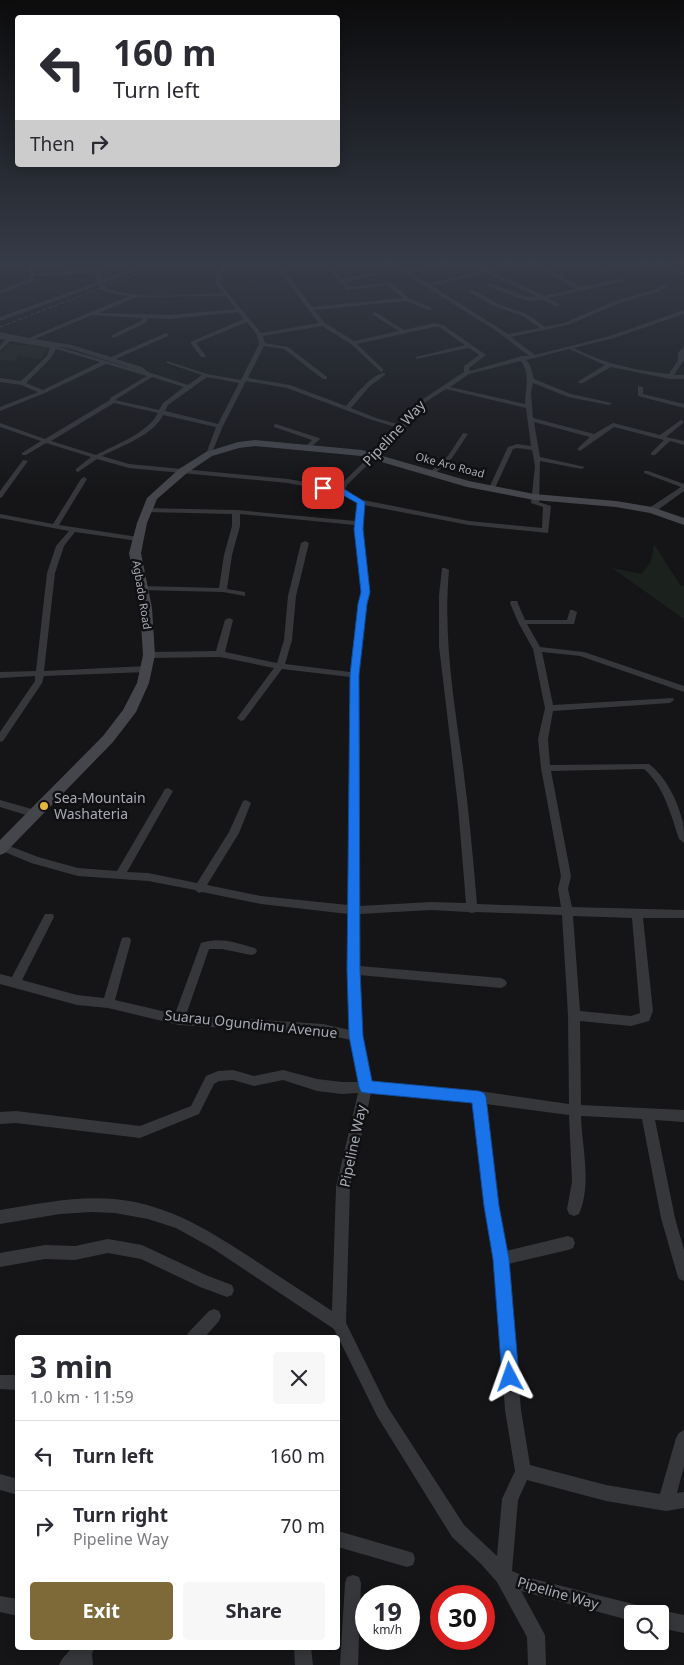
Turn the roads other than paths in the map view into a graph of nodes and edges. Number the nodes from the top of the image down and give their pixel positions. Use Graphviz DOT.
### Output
graph roads {
  1 [pos="9,339"];
  2 [pos="17,339"];
  3 [pos="21,339"];
  4 [pos="32,339"];
  5 [pos="157,339"];
  6 [pos="202,339"];
  7 [pos="261,339"];
  8 [pos="346,339"];
  9 [pos="373,339"];
  10 [pos="457,339"];
  11 [pos="509,339"];
  12 [pos="606,339"];
  13 [pos="29,340"];
  14 [pos="353,343"];
  15 [pos="262,344"];
  16 [pos="468,346"];
  17 [pos="54,347"];
  18 [pos="0,348"];
  19 [pos="570,348"];
  20 [pos="684,348"];
  21 [pos="202,356"];
  22 [pos="527,357"];
  23 [pos="418,358"];
  24 [pos="108,360"];
  25 [pos="683,360"];
  26 [pos="169,362"];
  27 [pos="611,364"];
  28 [pos="467,373"];
  29 [pos="149,375"];
  30 [pos="206,375"];
  31 [pos="670,377"];
  32 [pos="684,377"];
  33 [pos="325,378"];
  34 [pos="0,380"];
  35 [pos="531,380"];
  36 [pos="243,381"];
  37 [pos="581,382"];
  38 [pos="22,383"];
  39 [pos="188,387"];
  40 [pos="444,387"];
  41 [pos="640,387"];
  42 [pos="43,392"];
  43 [pos="114,401"];
  44 [pos="609,403"];
  45 [pos="684,406"];
  46 [pos="529,407"];
  47 [pos="347,408"];
  48 [pos="0,409"];
  49 [pos="161,412"];
  50 [pos="530,419"];
  51 [pos="681,422"];
  52 [pos="0,425"];
  53 [pos="220,426"];
  54 [pos="276,426"];
  55 [pos="403,427"];
  56 [pos="465,434"];
  57 [pos="595,436"];
  58 [pos="665,438"];
  59 [pos="44,441"];
  60 [pos="684,443"];
  61 [pos="308,447"];
  62 [pos="535,449"];
  63 [pos="580,449"];
  64 [pos="209,454"];
  65 [pos="653,454"];
  66 [pos="373,456"];
  67 [pos="96,457"];
  68 [pos="536,458"];
  69 [pos="582,468"];
  70 [pos="78,470"];
  71 [pos="183,471"];
  72 [pos="646,472"];
  73 [pos="431,474"];
  74 [pos="84,479"];
  75 [pos="684,487"];
  76 [pos="492,488"];
  77 [pos="341,491"];
  78 [pos="0,496"];
  79 [pos="534,498"];
  80 [pos="362,502"];
  81 [pos="146,510"];
  82 [pos="652,510"];
  83 [pos="236,512"];
  84 [pos="3,516"];
  85 [pos="684,522"];
  86 [pos="359,523"];
  87 [pos="0,525"];
  88 [pos="55,526"];
  89 [pos="73,530"];
  90 [pos="138,539"];
  91 [pos="305,543"];
  92 [pos="445,570"];
  93 [pos="141,588"];
  94 [pos="223,590"];
  95 [pos="242,594"];
  96 [pos="514,604"];
  97 [pos="573,612"];
  98 [pos="229,620"];
  99 [pos="522,622"];
  100 [pos="537,648"];
  101 [pos="220,654"];
  102 [pos="149,655"];
  103 [pos="280,666"];
  104 [pos="147,669"];
  105 [pos="40,673"];
  106 [pos="0,675"];
  107 [pos="354,675"];
  108 [pos="684,689"];
  109 [pos="670,700"];
  110 [pos="549,708"];
  111 [pos="241,718"];
  112 [pos="0,739"];
  113 [pos="546,768"];
  114 [pos="168,791"];
  115 [pos="0,803"];
  116 [pos="246,803"];
  117 [pos="36,814"];
  118 [pos="684,839"];
  119 [pos="1,848"];
  120 [pos="119,876"];
  121 [pos="199,889"];
  122 [pos="472,909"];
  123 [pos="354,910"];
  124 [pos="567,910"];
  125 [pos="637,914"];
  126 [pos="684,914"];
  127 [pos="49,917"];
  128 [pos="126,941"];
  129 [pos="251,951"];
  130 [pos="354,970"];
  131 [pos="0,979"];
  132 [pos="501,983"];
  133 [pos="14,984"];
  134 [pos="108,1003"];
  135 [pos="574,1015"];
  136 [pos="179,1020"];
  137 [pos="356,1036"];
  138 [pos="366,1087"];
  139 [pos="479,1097"];
  140 [pos="574,1110"];
  141 [pos="648,1116"];
  142 [pos="684,1116"];
  143 [pos="0,1118"];
  144 [pos="574,1209"];
  145 [pos="0,1217"];
  146 [pos="568,1243"];
  147 [pos="501,1259"];
  148 [pos="0,1260"];
  149 [pos="684,1274"];
  150 [pos="226,1290"];
  151 [pos="214,1316"];
  152 [pos="339,1324"];
  153 [pos="196,1335"];
  154 [pos="0,1382"];
  155 [pos="15,1383"];
  156 [pos="684,1438"];
  157 [pos="523,1471"];
  158 [pos="0,1482"];
  159 [pos="15,1485"];
  160 [pos="684,1500"];
  161 [pos="666,1503"];
  162 [pos="340,1540"];
  163 [pos="407,1558"];
  164 [pos="503,1576"];
  165 [pos="353,1583"];
  166 [pos="0,1604"];
  167 [pos="15,1607"];
  168 [pos="624,1611"];
  169 [pos="669,1621"];
  170 [pos="684,1624"];
  171 [pos="303,1650"];
  172 [pos="84,1653"];
  173 [pos="68,1665"];
  174 [pos="304,1665"];
  175 [pos="348,1665"];
  176 [pos="537,1665"];
  1 -- 17 [label="street"];
  1 -- 18 [label="street"];
  2 -- 29 [label="street"];
  3 -- 13 [label="street"];
  4 -- 13 [label="street"];
  5 -- 24 [label="street"];
  6 -- 21 [label="street"];
  7 -- 15 [label="street"];
  8 -- 14 [label="street"];
  9 -- 14 [label="street"];
  10 -- 16 [label="street"];
  11 -- 22 [label="street"];
  12 -- 19 [label="street, Pipeline Way"];
  13 -- 24 [label="street"];
  14 -- 47 [label="street"];
  15 -- 33 [label="street"];
  15 -- 36 [label="street"];
  16 -- 23 [label="street"];
  16 -- 28 [label="street"];
  17 -- 24 [label="street"];
  17 -- 38 [label="street"];
  19 -- 22 [label="street, Pipeline Way"];
  19 -- 27 [label="street"];
  20 -- 25 [label="street"];
  22 -- 28 [label="street, Pipeline Way"];
  22 -- 35 [label="street"];
  24 -- 29 [label="street"];
  24 -- 42 [label="street"];
  25 -- 31 [label="street"];
  26 -- 30 [label="street"];
  27 -- 31 [label="street"];
  27 -- 37 [label="street"];
  28 -- 40 [label="street, Pipeline Way"];
  29 -- 39 [label="street"];
  29 -- 43 [label="street"];
  30 -- 36 [label="street"];
  30 -- 39 [label="street"];
  31 -- 32 [label="street"];
  34 -- 38 [label="street"];
  35 -- 44 [label="street"];
  35 -- 46 [label="street"];
  36 -- 47 [label="street"];
  36 -- 53 [label="street"];
  38 -- 42 [label="street"];
  39 -- 49 [label="street"];
  40 -- 46 [label="street"];
  40 -- 55 [label="street, Pipeline Way"];
  41 -- 45 [label="street"];
  42 -- 48 [label="street"];
  43 -- 49 [label="street"];
  43 -- 59 [label="street"];
  46 -- 50 [label="street"];
  47 -- 55 [label="street"];
  49 -- 53 [label="street"];
  49 -- 67 [label="street"];
  50 -- 57 [label="street"];
  50 -- 62 [label="street"];
  51 -- 58 [label="street"];
  52 -- 59 [label="street"];
  53 -- 64 [label="street"];
  54 -- 61 [label="street"];
  55 -- 66 [label="street, Pipeline Way"];
  56 -- 73 [label="street"];
  57 -- 58 [label="street"];
  57 -- 63 [label="street"];
  58 -- 60 [label="street"];
  58 -- 65 [label="street"];
  59 -- 67 [label="street"];
  59 -- 78 [label="street"];
  61 -- 64 [label="main road, Oke Aro Road"];
  61 -- 66 [label="main road, Oke Aro Road"];
  62 -- 68 [label="street"];
  62 -- 76 [label="street"];
  64 -- 71 [label="main road, Agbado Road"];
  66 -- 73 [label="main road, Oke Aro Road"];
  66 -- 77 [label="street, Pipeline Way"];
  67 -- 70 [label="street"];
  67 -- 71 [label="street"];
  68 -- 69 [label="street"];
  68 -- 79 [label="street"];
  71 -- 77 [label="street"];
  71 -- 81 [label="main road, Agbado Road"];
  72 -- 75 [label="street"];
  73 -- 76 [label="main road, Oke Aro Road"];
  74 -- 88 [label="street"];
  75 -- 82 [label="street"];
  76 -- 79 [label="main road, Oke Aro Road"];
  77 -- 80 [label="street"];
  79 -- 80 [label="street"];
  79 -- 82 [label="main road, Oke Aro Road"];
  80 -- 86 [label="street, Pipeline Way"];
  81 -- 83 [label="street"];
  81 -- 90 [label="main road, Agbado Road"];
  82 -- 85 [label="main road, Oke Aro Road"];
  83 -- 86 [label="street"];
  83 -- 94 [label="street"];
  84 -- 87 [label="street"];
  84 -- 88 [label="street"];
  86 -- 107 [label="street, Pipeline Way"];
  88 -- 89 [label="street"];
  89 -- 90 [label="street"];
  89 -- 105 [label="street"];
  90 -- 93 [label="main road, Agbado Road"];
  91 -- 103 [label="street"];
  92 -- 122 [label="street"];
  93 -- 94 [label="street"];
  93 -- 102 [label="main road, Agbado Road"];
  94 -- 95 [label="street"];
  96 -- 99 [label="street"];
  97 -- 99 [label="street"];
  98 -- 101 [label="street"];
  99 -- 100 [label="street"];
  100 -- 108 [label="street"];
  100 -- 110 [label="street"];
  101 -- 102 [label="street"];
  101 -- 103 [label="street"];
  102 -- 104 [label="main road, Agbado Road"];
  103 -- 107 [label="street"];
  103 -- 111 [label="street"];
  104 -- 105 [label="street"];
  104 -- 117 [label="main road, Agbado Road"];
  105 -- 106 [label="street"];
  105 -- 112 [label="street"];
  107 -- 123 [label="street, Pipeline Way"];
  109 -- 110 [label="street"];
  110 -- 113 [label="street"];
  113 -- 118 [label="street"];
  113 -- 124 [label="street"];
  114 -- 120 [label="street"];
  115 -- 117 [label="street"];
  116 -- 121 [label="street"];
  117 -- 119 [label="main road, Agbado Road"];
  119 -- 120 [label="street"];
  120 -- 121 [label="street"];
  121 -- 123 [label="street"];
  122 -- 123 [label="street"];
  122 -- 124 [label="street"];
  123 -- 130 [label="street, Pipeline Way"];
  124 -- 125 [label="street"];
  124 -- 135 [label="street"];
  125 -- 126 [label="street"];
  125 -- 135 [label="street"];
  127 -- 133 [label="street"];
  128 -- 134 [label="street"];
  129 -- 136 [label="street"];
  130 -- 132 [label="street"];
  130 -- 137 [label="street, Pipeline Way"];
  131 -- 133 [label="street, Suarau Ogundimu Avenue"];
  133 -- 134 [label="street, Suarau Ogundimu Avenue"];
  134 -- 136 [label="street, Suarau Ogundimu Avenue"];
  135 -- 140 [label="street"];
  136 -- 137 [label="street, Suarau Ogundimu Avenue"];
  137 -- 138 [label="street, Pipeline Way"];
  138 -- 139 [label="street"];
  138 -- 143 [label="street"];
  138 -- 152 [label="street, Pipeline Way"];
  139 -- 140 [label="street"];
  139 -- 147 [label="street"];
  140 -- 141 [label="street"];
  140 -- 144 [label="street"];
  141 -- 142 [label="street"];
  141 -- 149 [label="street"];
  145 -- 152 [label="street"];
  146 -- 147 [label="street"];
  147 -- 157 [label="street"];
  148 -- 150 [label="street"];
  151 -- 153 [label="street"];
  152 -- 164 [label="street, Pipeline Way"];
  154 -- 155 [label="street"];
  156 -- 161 [label="street"];
  157 -- 161 [label="street"];
  157 -- 164 [label="street"];
  158 -- 159 [label="street"];
  160 -- 161 [label="street"];
  162 -- 163 [label="street"];
  164 -- 168 [label="street, Pipeline Way"];
  164 -- 176 [label="street"];
  165 -- 175 [label="street"];
  166 -- 167 [label="street"];
  169 -- 170 [label="street"];
  171 -- 174 [label="street"];
  172 -- 173 [label="street"];
}
